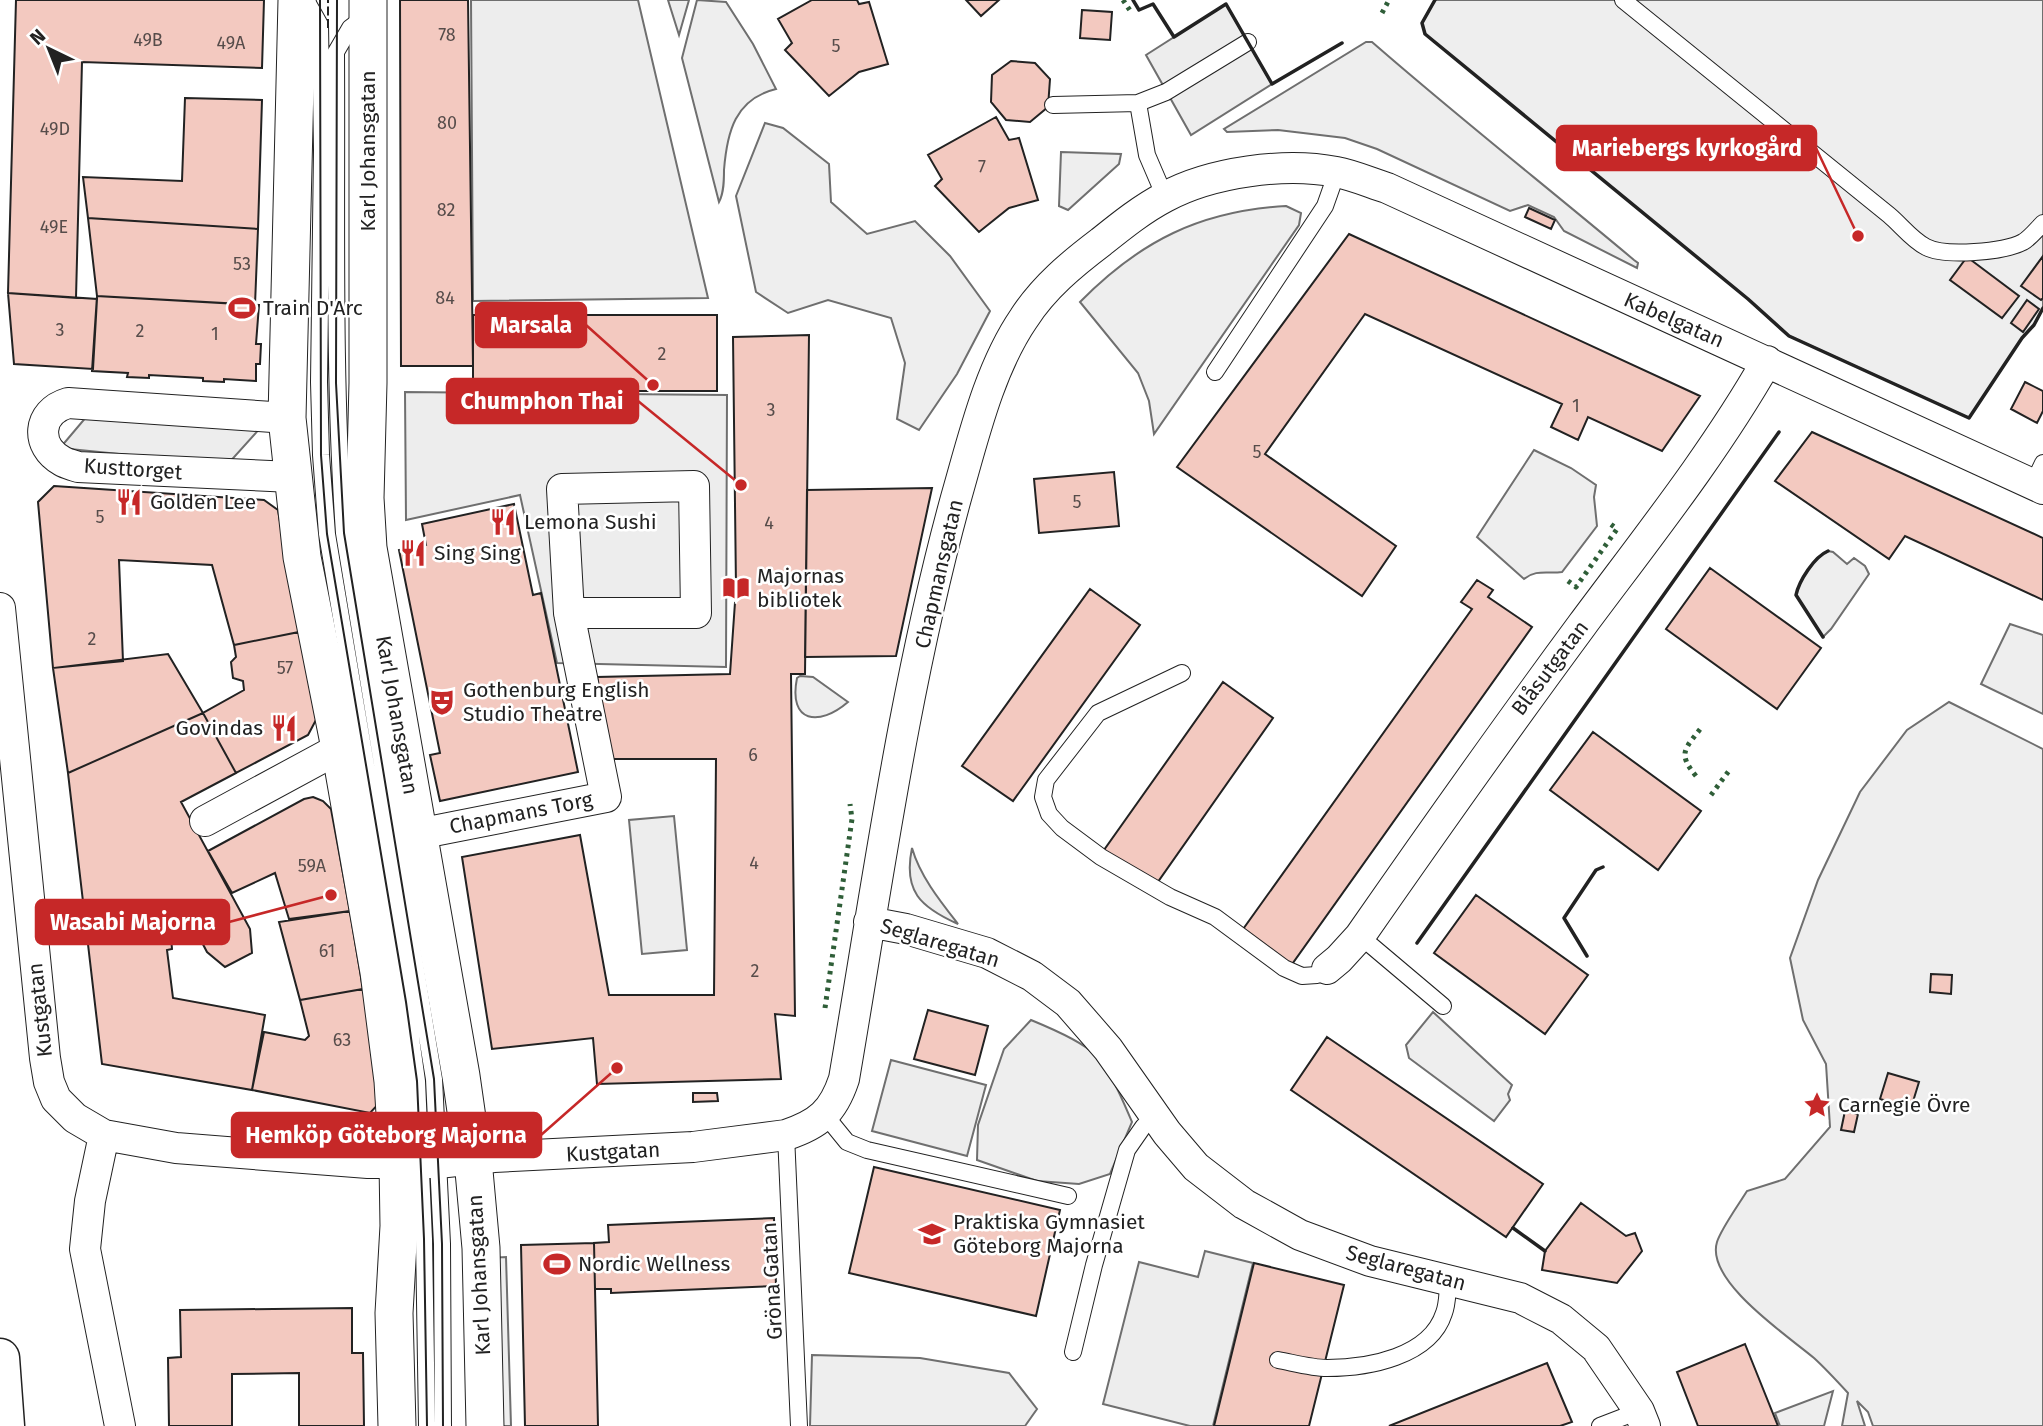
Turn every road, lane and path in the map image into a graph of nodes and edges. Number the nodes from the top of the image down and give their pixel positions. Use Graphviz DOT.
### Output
graph roads {
  1 [pos="297,0"];
  2 [pos="306,0"];
  3 [pos="1623,0"];
  4 [pos="368,7"];
  5 [pos="1248,42"];
  6 [pos="1138,103"];
  7 [pos="1053,105"];
  8 [pos="1301,168"];
  9 [pos="1337,172"];
  10 [pos="1165,197"];
  11 [pos="2043,223"];
  12 [pos="1767,361"];
  13 [pos="1215,372"];
  14 [pos="287,418"];
  15 [pos="292,477"];
  16 [pos="2040,479"];
  17 [pos="0,608"];
  18 [pos="569,613"];
  19 [pos="1182,673"];
  20 [pos="340,748"];
  21 [pos="205,821"];
  22 [pos="418,834"];
  23 [pos="869,922"];
  24 [pos="1360,936"];
  25 [pos="1327,969"];
  26 [pos="1443,1006"];
  27 [pos="825,1115"];
  28 [pos="1155,1115"];
  29 [pos="104,1135"];
  30 [pos="786,1135"];
  31 [pos="432,1162"];
  32 [pos="1068,1196"];
  33 [pos="1449,1280"];
  34 [pos="1073,1352"];
  35 [pos="1279,1360"];
  36 [pos="1,1370"];
  37 [pos="1642,1419"];
  38 [pos="5,1426"];
  39 [pos="15,1426"];
  40 [pos="120,1426"];
  41 [pos="397,1426"];
  42 [pos="427,1426"];
  43 [pos="443,1426"];
  44 [pos="485,1426"];
  45 [pos="799,1426"];
  46 [pos="1600,1426"];
  1 -- 14 [label="street, Karl Johansgatan"];
  2 -- 31 [label="lane"];
  3 -- 11 [label="lane"];
  4 -- 22 [label="street, Karl Johansgatan"];
  4 -- 31 [label="lane"];
  5 -- 6 [label="lane"];
  6 -- 7 [label="lane"];
  6 -- 10 [label="lane"];
  8 -- 9 [label="street, Kabelgatan"];
  8 -- 10 [label="street, Chapmansgatan"];
  9 -- 12 [label="street, Kabelgatan"];
  9 -- 13 [label="lane"];
  10 -- 23 [label="street, Chapmansgatan"];
  12 -- 16 [label="street, Kabelgatan"];
  12 -- 24 [label="street, Blåsutgatan"];
  14 -- 15 [label="street, Karl Johansgatan"];
  14 -- 15 [label="street, Kusttorget"];
  15 -- 20 [label="street, Karl Johansgatan"];
  17 -- 29 [label="street, Kustgatan"];
  18 -- 18 [label="street, Chapmans Torg"];
  18 -- 22 [label="street, Chapmans Torg"];
  19 -- 25 [label="lane"];
  20 -- 21 [label="street"];
  20 -- 31 [label="street, Karl Johansgatan"];
  22 -- 31 [label="street, Karl Johansgatan"];
  23 -- 27 [label="street, Chapmansgatan"];
  23 -- 28 [label="street, Seglaregatan"];
  24 -- 25 [label="street, Blåsutgatan"];
  24 -- 26 [label="lane"];
  27 -- 30 [label="street"];
  27 -- 32 [label="lane"];
  28 -- 33 [label="street, Seglaregatan"];
  28 -- 34 [label="lane"];
  29 -- 31 [label="street, Kustgatan"];
  29 -- 40 [label="street"];
  30 -- 31 [label="street, Kustgatan"];
  30 -- 45 [label="lane, Gröna Gatan"];
  31 -- 41 [label="street, Karl Johansgatan"];
  31 -- 42 [label="lane"];
  31 -- 43 [label="lane"];
  31 -- 44 [label="street, Karl Johansgatan"];
  33 -- 35 [label="lane"];
  33 -- 37 [label="street, Seglaregatan"];
  36 -- 38 [label="highway"];
  36 -- 39 [label="highway"];
  37 -- 46 [label="lane"];
}
